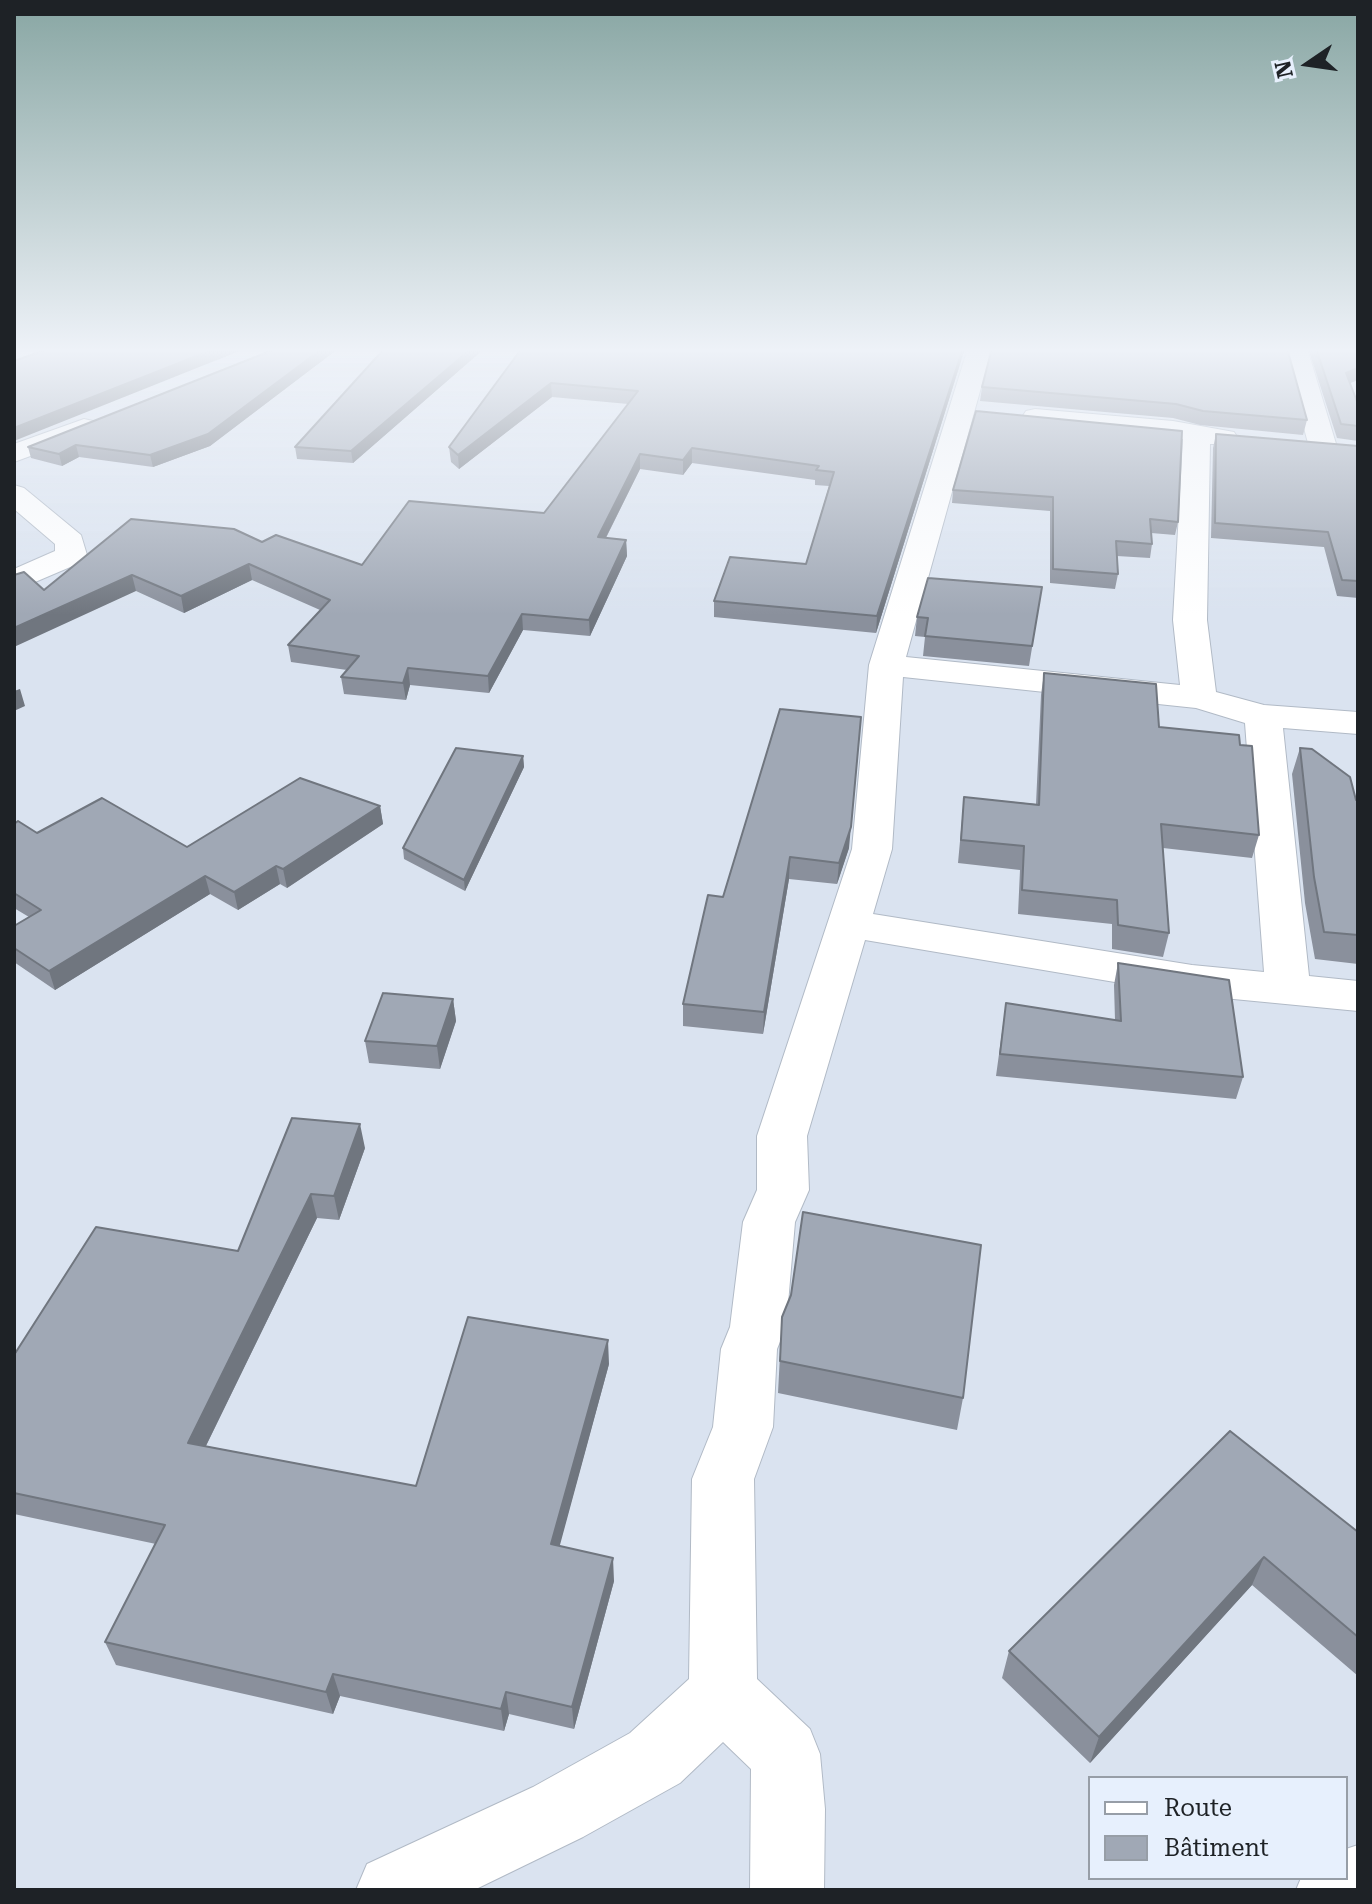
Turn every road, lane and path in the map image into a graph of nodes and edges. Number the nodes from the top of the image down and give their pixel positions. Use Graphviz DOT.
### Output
graph roads {
  1 [pos="1197,436"];
  2 [pos="57,437"];
  3 [pos="977,437"];
  4 [pos="1207,437"];
  5 [pos="1330,437"];
  6 [pos="1244,440"];
  7 [pos="1291,444"];
  8 [pos="17,452"];
  9 [pos="14,494"];
  10 [pos="14,581"];
  11 [pos="886,665"];
  12 [pos="1199,698"];
  13 [pos="1358,723"];
  14 [pos="1264,727"];
  15 [pos="1304,752"];
  16 [pos="852,924"];
  17 [pos="1288,990"];
  18 [pos="1358,996"];
  19 [pos="723,1694"];
  20 [pos="1358,1882"];
  21 [pos="393,1890"];
  22 [pos="787,1890"];
  23 [pos="1333,1890"];
  1 -- 12 [label="street"];
  2 -- 8 [label="street"];
  3 -- 11 [label="street"];
  4 -- 6 [label="street"];
  5 -- 7 [label="street"];
  9 -- 10 [label="street"];
  11 -- 12 [label="street"];
  11 -- 16 [label="street"];
  12 -- 14 [label="street"];
  13 -- 14 [label="street"];
  14 -- 15 [label="street"];
  14 -- 17 [label="street"];
  16 -- 17 [label="street"];
  16 -- 19 [label="street"];
  17 -- 18 [label="street"];
  19 -- 21 [label="street"];
  19 -- 22 [label="street"];
  20 -- 23 [label="street"];
}
